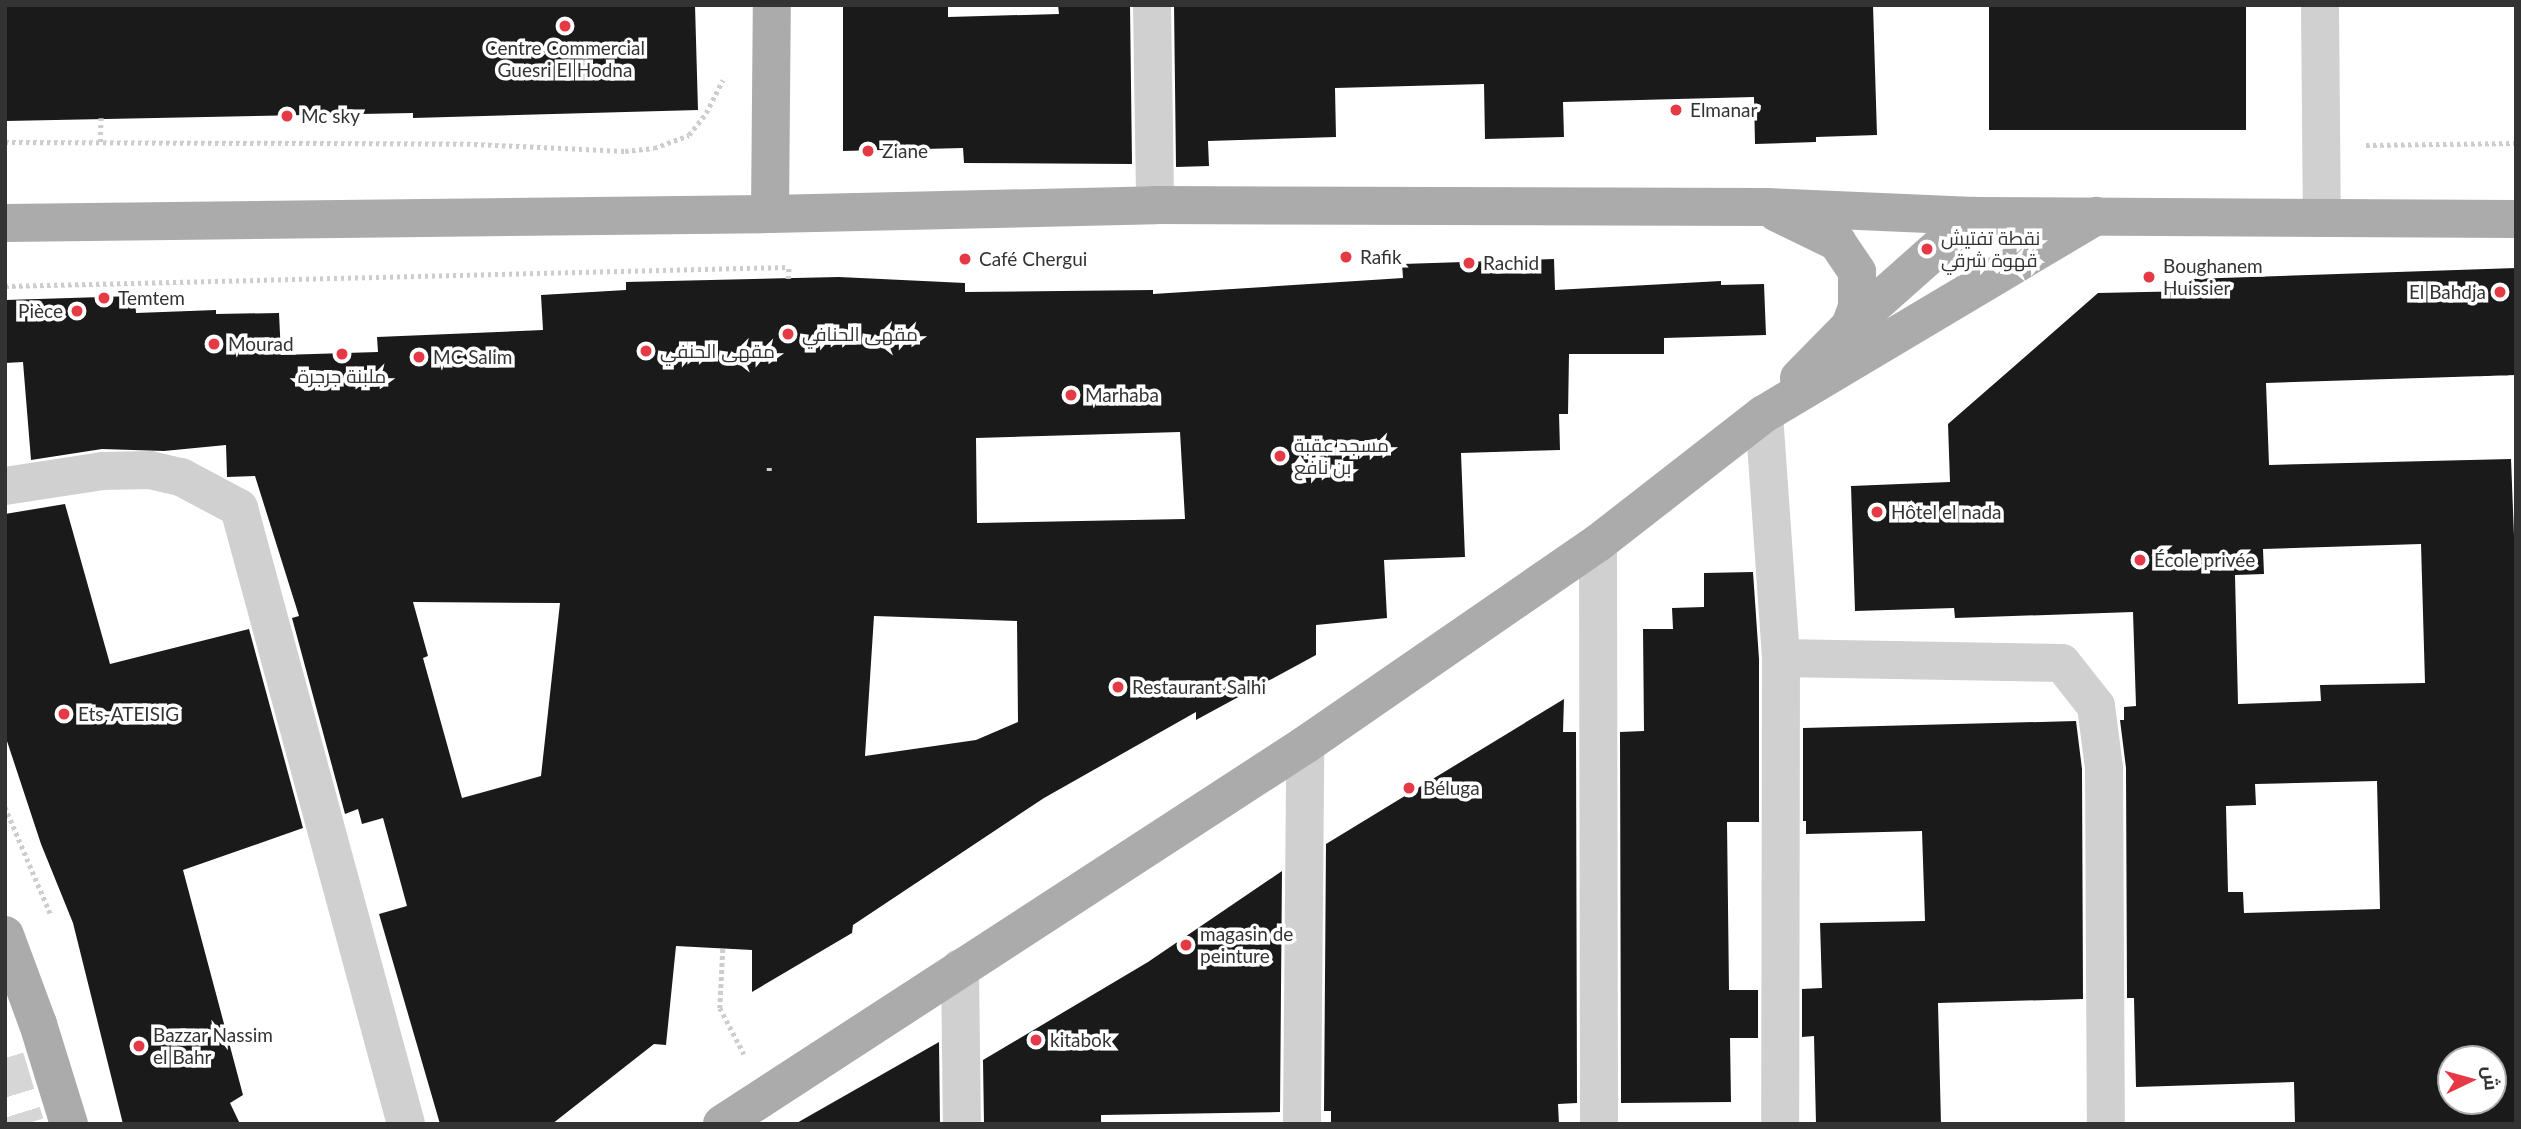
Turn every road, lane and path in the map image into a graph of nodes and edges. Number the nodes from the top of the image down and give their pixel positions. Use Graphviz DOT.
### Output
graph roads {
  1 [pos="772,5"];
  2 [pos="1153,5"];
  3 [pos="2320,5"];
  4 [pos="723,68"];
  5 [pos="101,118"];
  6 [pos="5,142"];
  7 [pos="100,142"];
  8 [pos="2516,143"];
  9 [pos="2321,145"];
  10 [pos="1155,205"];
  11 [pos="1766,207"];
  12 [pos="770,214"];
  13 [pos="1974,216"];
  14 [pos="2095,216"];
  15 [pos="2322,218"];
  16 [pos="2516,219"];
  17 [pos="5,223"];
  18 [pos="789,273"];
  19 [pos="5,286"];
  20 [pos="1850,326"];
  21 [pos="1764,414"];
  22 [pos="5,486"];
  23 [pos="1598,543"];
  24 [pos="1782,659"];
  25 [pos="1305,744"];
  26 [pos="5,935"];
  27 [pos="723,949"];
  28 [pos="960,968"];
  29 [pos="766,1095"];
  30 [pos="69,1124"];
  31 [pos="406,1124"];
  32 [pos="722,1124"];
  33 [pos="962,1124"];
  34 [pos="1302,1124"];
  35 [pos="1599,1124"];
  36 [pos="1780,1124"];
  37 [pos="2106,1124"];
  1 -- 12 [label="main road"];
  2 -- 10 [label="street"];
  3 -- 9 [label="street"];
  4 -- 7 [label="path"];
  5 -- 7 [label="path"];
  6 -- 7 [label="path"];
  8 -- 9 [label="path"];
  9 -- 15 [label="street"];
  10 -- 11 [label="main road"];
  10 -- 12 [label="main road"];
  11 -- 13 [label="main road"];
  11 -- 20 [label="main road"];
  12 -- 17 [label="main road"];
  13 -- 14 [label="main road"];
  13 -- 20 [label="main road"];
  14 -- 15 [label="main road"];
  14 -- 21 [label="main road"];
  15 -- 16 [label="main road"];
  18 -- 19 [label="path"];
  20 -- 21 [label="main road"];
  21 -- 23 [label="main road"];
  21 -- 24 [label="street"];
  22 -- 31 [label="street"];
  23 -- 25 [label="main road"];
  23 -- 35 [label="street"];
  24 -- 36 [label="street"];
  24 -- 37 [label="street"];
  25 -- 28 [label="main road"];
  25 -- 34 [label="street"];
  26 -- 30 [label="main road"];
  27 -- 29 [label="path"];
  28 -- 29 [label="main road"];
  28 -- 33 [label="street"];
  29 -- 32 [label="main road"];
}
